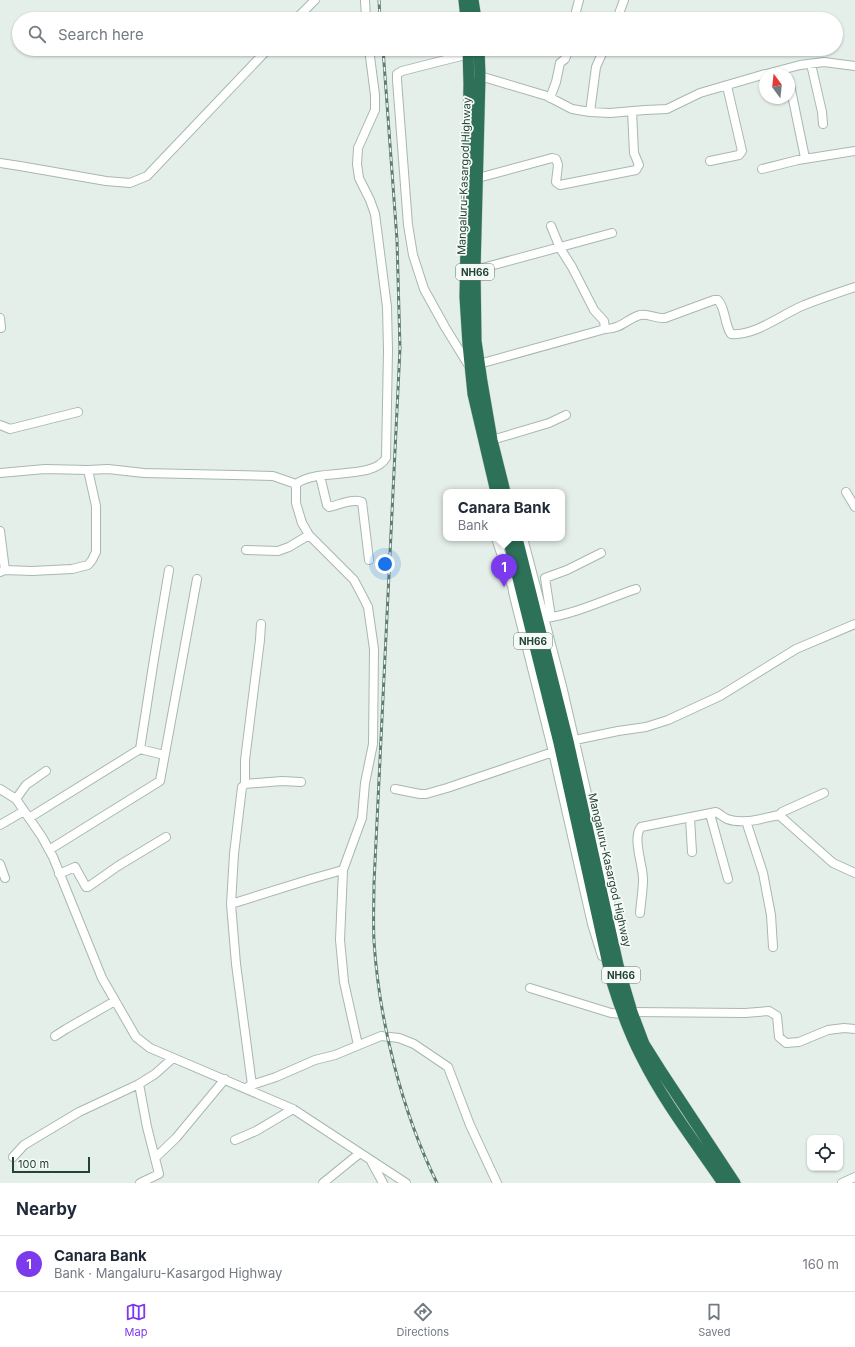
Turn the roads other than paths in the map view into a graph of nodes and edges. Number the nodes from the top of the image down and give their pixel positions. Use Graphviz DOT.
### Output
graph roads {
  1 [pos="315,0"];
  2 [pos="365,0"];
  3 [pos="464,0"];
  4 [pos="474,0"];
  5 [pos="580,0"];
  6 [pos="624,0"];
  7 [pos="303,12"];
  8 [pos="366,12"];
  9 [pos="465,12"];
  10 [pos="475,12"];
  11 [pos="576,12"];
  12 [pos="620,12"];
  13 [pos="261,56"];
  14 [pos="370,56"];
  15 [pos="452,56"];
  16 [pos="472,56"];
  17 [pos="474,56"];
  18 [pos="566,56"];
  19 [pos="601,56"];
  20 [pos="811,64"];
  21 [pos="855,66"];
  22 [pos="793,68"];
  23 [pos="480,76"];
  24 [pos="759,76"];
  25 [pos="727,86"];
  26 [pos="550,98"];
  27 [pos="794,104"];
  28 [pos="632,111"];
  29 [pos="590,112"];
  30 [pos="824,124"];
  31 [pos="855,150"];
  32 [pos="806,158"];
  33 [pos="710,161"];
  34 [pos="0,163"];
  35 [pos="762,169"];
  36 [pos="478,178"];
  37 [pos="551,226"];
  38 [pos="612,234"];
  39 [pos="560,248"];
  40 [pos="475,270"];
  41 [pos="855,287"];
  42 [pos="0,318"];
  43 [pos="1,328"];
  44 [pos="605,328"];
  45 [pos="474,365"];
  46 [pos="78,412"];
  47 [pos="566,415"];
  48 [pos="0,425"];
  49 [pos="492,440"];
  50 [pos="88,470"];
  51 [pos="0,473"];
  52 [pos="320,476"];
  53 [pos="502,479"];
  54 [pos="296,484"];
  55 [pos="495,489"];
  56 [pos="504,489"];
  57 [pos="507,489"];
  58 [pos="846,492"];
  59 [pos="855,507"];
  60 [pos="0,531"];
  61 [pos="309,535"];
  62 [pos="497,541"];
  63 [pos="509,541"];
  64 [pos="518,541"];
  65 [pos="524,541"];
  66 [pos="246,550"];
  67 [pos="601,553"];
  68 [pos="369,560"];
  69 [pos="170,570"];
  70 [pos="2,571"];
  71 [pos="516,572"];
  72 [pos="197,579"];
  73 [pos="512,585"];
  74 [pos="636,589"];
  75 [pos="548,618"];
  76 [pos="261,624"];
  77 [pos="855,624"];
  78 [pos="561,744"];
  79 [pos="140,749"];
  80 [pos="164,755"];
  81 [pos="46,771"];
  82 [pos="301,782"];
  83 [pos="245,784"];
  84 [pos="0,788"];
  85 [pos="396,789"];
  86 [pos="824,793"];
  87 [pos="16,799"];
  88 [pos="24,810"];
  89 [pos="710,814"];
  90 [pos="779,815"];
  91 [pos="29,818"];
  92 [pos="690,818"];
  93 [pos="746,821"];
  94 [pos="0,825"];
  95 [pos="166,837"];
  96 [pos="49,850"];
  97 [pos="692,852"];
  98 [pos="0,864"];
  99 [pos="343,870"];
  100 [pos="855,873"];
  101 [pos="59,874"];
  102 [pos="5,878"];
  103 [pos="728,879"];
  104 [pos="231,904"];
  105 [pos="640,913"];
  106 [pos="773,947"];
  107 [pos="613,966"];
  108 [pos="530,988"];
  109 [pos="115,1001"];
  110 [pos="627,1013"];
  111 [pos="855,1029"];
  112 [pos="56,1036"];
  113 [pos="358,1045"];
  114 [pos="173,1058"];
  115 [pos="225,1079"];
  116 [pos="139,1084"];
  117 [pos="252,1085"];
  118 [pos="240,1087"];
  119 [pos="293,1109"];
  120 [pos="235,1140"];
  121 [pos="360,1153"];
  122 [pos="13,1157"];
  123 [pos="155,1158"];
  124 [pos="370,1159"];
  125 [pos="855,1177"];
  126 [pos="140,1183"];
  127 [pos="323,1183"];
  128 [pos="383,1183"];
  129 [pos="406,1183"];
  130 [pos="497,1183"];
  131 [pos="723,1183"];
  132 [pos="735,1183"];
  133 [pos="842,1183"];
  1 -- 7 [label="street"];
  2 -- 8 [label="street"];
  3 -- 9 [label="highway"];
  4 -- 10 [label="highway"];
  5 -- 11 [label="street"];
  6 -- 12 [label="street"];
  13 -- 34 [label="street"];
  14 -- 52 [label="street"];
  15 -- 45 [label="street"];
  16 -- 45 [label="highway, Mangaluru-Kasargod Highway / NH66"];
  17 -- 23 [label="highway, Mangaluru-Kasargod Highway / NH66"];
  18 -- 26 [label="street"];
  19 -- 29 [label="street"];
  20 -- 21 [label="street"];
  20 -- 22 [label="street"];
  20 -- 30 [label="street"];
  23 -- 26 [label="street"];
  23 -- 36 [label="highway, Mangaluru-Kasargod Highway / NH66"];
  24 -- 25 [label="street"];
  25 -- 28 [label="street"];
  25 -- 33 [label="street"];
  26 -- 29 [label="street"];
  27 -- 32 [label="street"];
  28 -- 29 [label="street"];
  28 -- 36 [label="street"];
  31 -- 32 [label="street"];
  32 -- 35 [label="street"];
  36 -- 40 [label="highway, Mangaluru-Kasargod Highway / NH66"];
  37 -- 39 [label="street"];
  38 -- 39 [label="street"];
  39 -- 40 [label="street"];
  39 -- 44 [label="street"];
  40 -- 45 [label="highway, Mangaluru-Kasargod Highway / NH66"];
  41 -- 44 [label="street"];
  42 -- 43 [label="street"];
  44 -- 45 [label="street"];
  45 -- 49 [label="highway, Mangaluru-Kasargod Highway / NH66"];
  45 -- 55 [label="highway, Mangaluru-Kasargod Highway / NH66"];
  46 -- 48 [label="street"];
  47 -- 49 [label="street"];
  49 -- 53 [label="highway, Mangaluru-Kasargod Highway / NH66"];
  50 -- 51 [label="street"];
  50 -- 54 [label="street"];
  50 -- 70 [label="street"];
  52 -- 54 [label="street"];
  52 -- 68 [label="street"];
  53 -- 56 [label="highway, Mangaluru-Kasargod Highway / NH66"];
  53 -- 57 [label="street"];
  54 -- 61 [label="street"];
  58 -- 59 [label="street"];
  60 -- 70 [label="street"];
  61 -- 66 [label="street"];
  61 -- 99 [label="street"];
  62 -- 73 [label="street"];
  63 -- 71 [label="highway, Mangaluru-Kasargod Highway / NH66"];
  64 -- 78 [label="highway, Mangaluru-Kasargod Highway / NH66"];
  65 -- 75 [label="street"];
  67 -- 75 [label="street"];
  69 -- 79 [label="street"];
  71 -- 73 [label="street"];
  71 -- 78 [label="highway, Mangaluru-Kasargod Highway / NH66"];
  72 -- 80 [label="street"];
  73 -- 78 [label="street"];
  74 -- 75 [label="street"];
  75 -- 78 [label="street"];
  76 -- 83 [label="street"];
  77 -- 78 [label="street"];
  78 -- 85 [label="street"];
  78 -- 107 [label="highway, Mangaluru-Kasargod Highway / NH66"];
  78 -- 107 [label="street"];
  79 -- 80 [label="street"];
  79 -- 91 [label="street"];
  80 -- 96 [label="street"];
  81 -- 87 [label="street"];
  82 -- 83 [label="street"];
  83 -- 104 [label="street"];
  84 -- 87 [label="street"];
  86 -- 90 [label="street"];
  87 -- 88 [label="street"];
  88 -- 91 [label="street"];
  88 -- 94 [label="street"];
  89 -- 92 [label="street"];
  89 -- 93 [label="street"];
  89 -- 103 [label="street"];
  90 -- 93 [label="street"];
  90 -- 100 [label="street"];
  91 -- 96 [label="street"];
  92 -- 97 [label="street"];
  92 -- 105 [label="street"];
  93 -- 106 [label="street"];
  95 -- 101 [label="street"];
  96 -- 101 [label="street"];
  98 -- 102 [label="street"];
  99 -- 104 [label="street"];
  99 -- 113 [label="street"];
  101 -- 109 [label="street"];
  104 -- 117 [label="street"];
  107 -- 110 [label="highway, Mangaluru-Kasargod Highway / NH66"];
  108 -- 110 [label="street"];
  109 -- 112 [label="street"];
  109 -- 114 [label="street"];
  110 -- 111 [label="street"];
  110 -- 131 [label="highway, Mangaluru-Kasargod Highway / NH66"];
  110 -- 132 [label="highway, Mangaluru-Kasargod Highway / NH66"];
  113 -- 117 [label="street"];
  113 -- 130 [label="street"];
  114 -- 115 [label="street"];
  114 -- 116 [label="street"];
  115 -- 118 [label="street"];
  115 -- 123 [label="street"];
  116 -- 122 [label="street"];
  116 -- 123 [label="street"];
  117 -- 118 [label="street"];
  118 -- 119 [label="street"];
  119 -- 120 [label="street"];
  119 -- 121 [label="street"];
  121 -- 124 [label="street"];
  121 -- 127 [label="street"];
  123 -- 126 [label="street"];
  124 -- 128 [label="street"];
  124 -- 129 [label="street"];
  125 -- 133 [label="street"];
}
